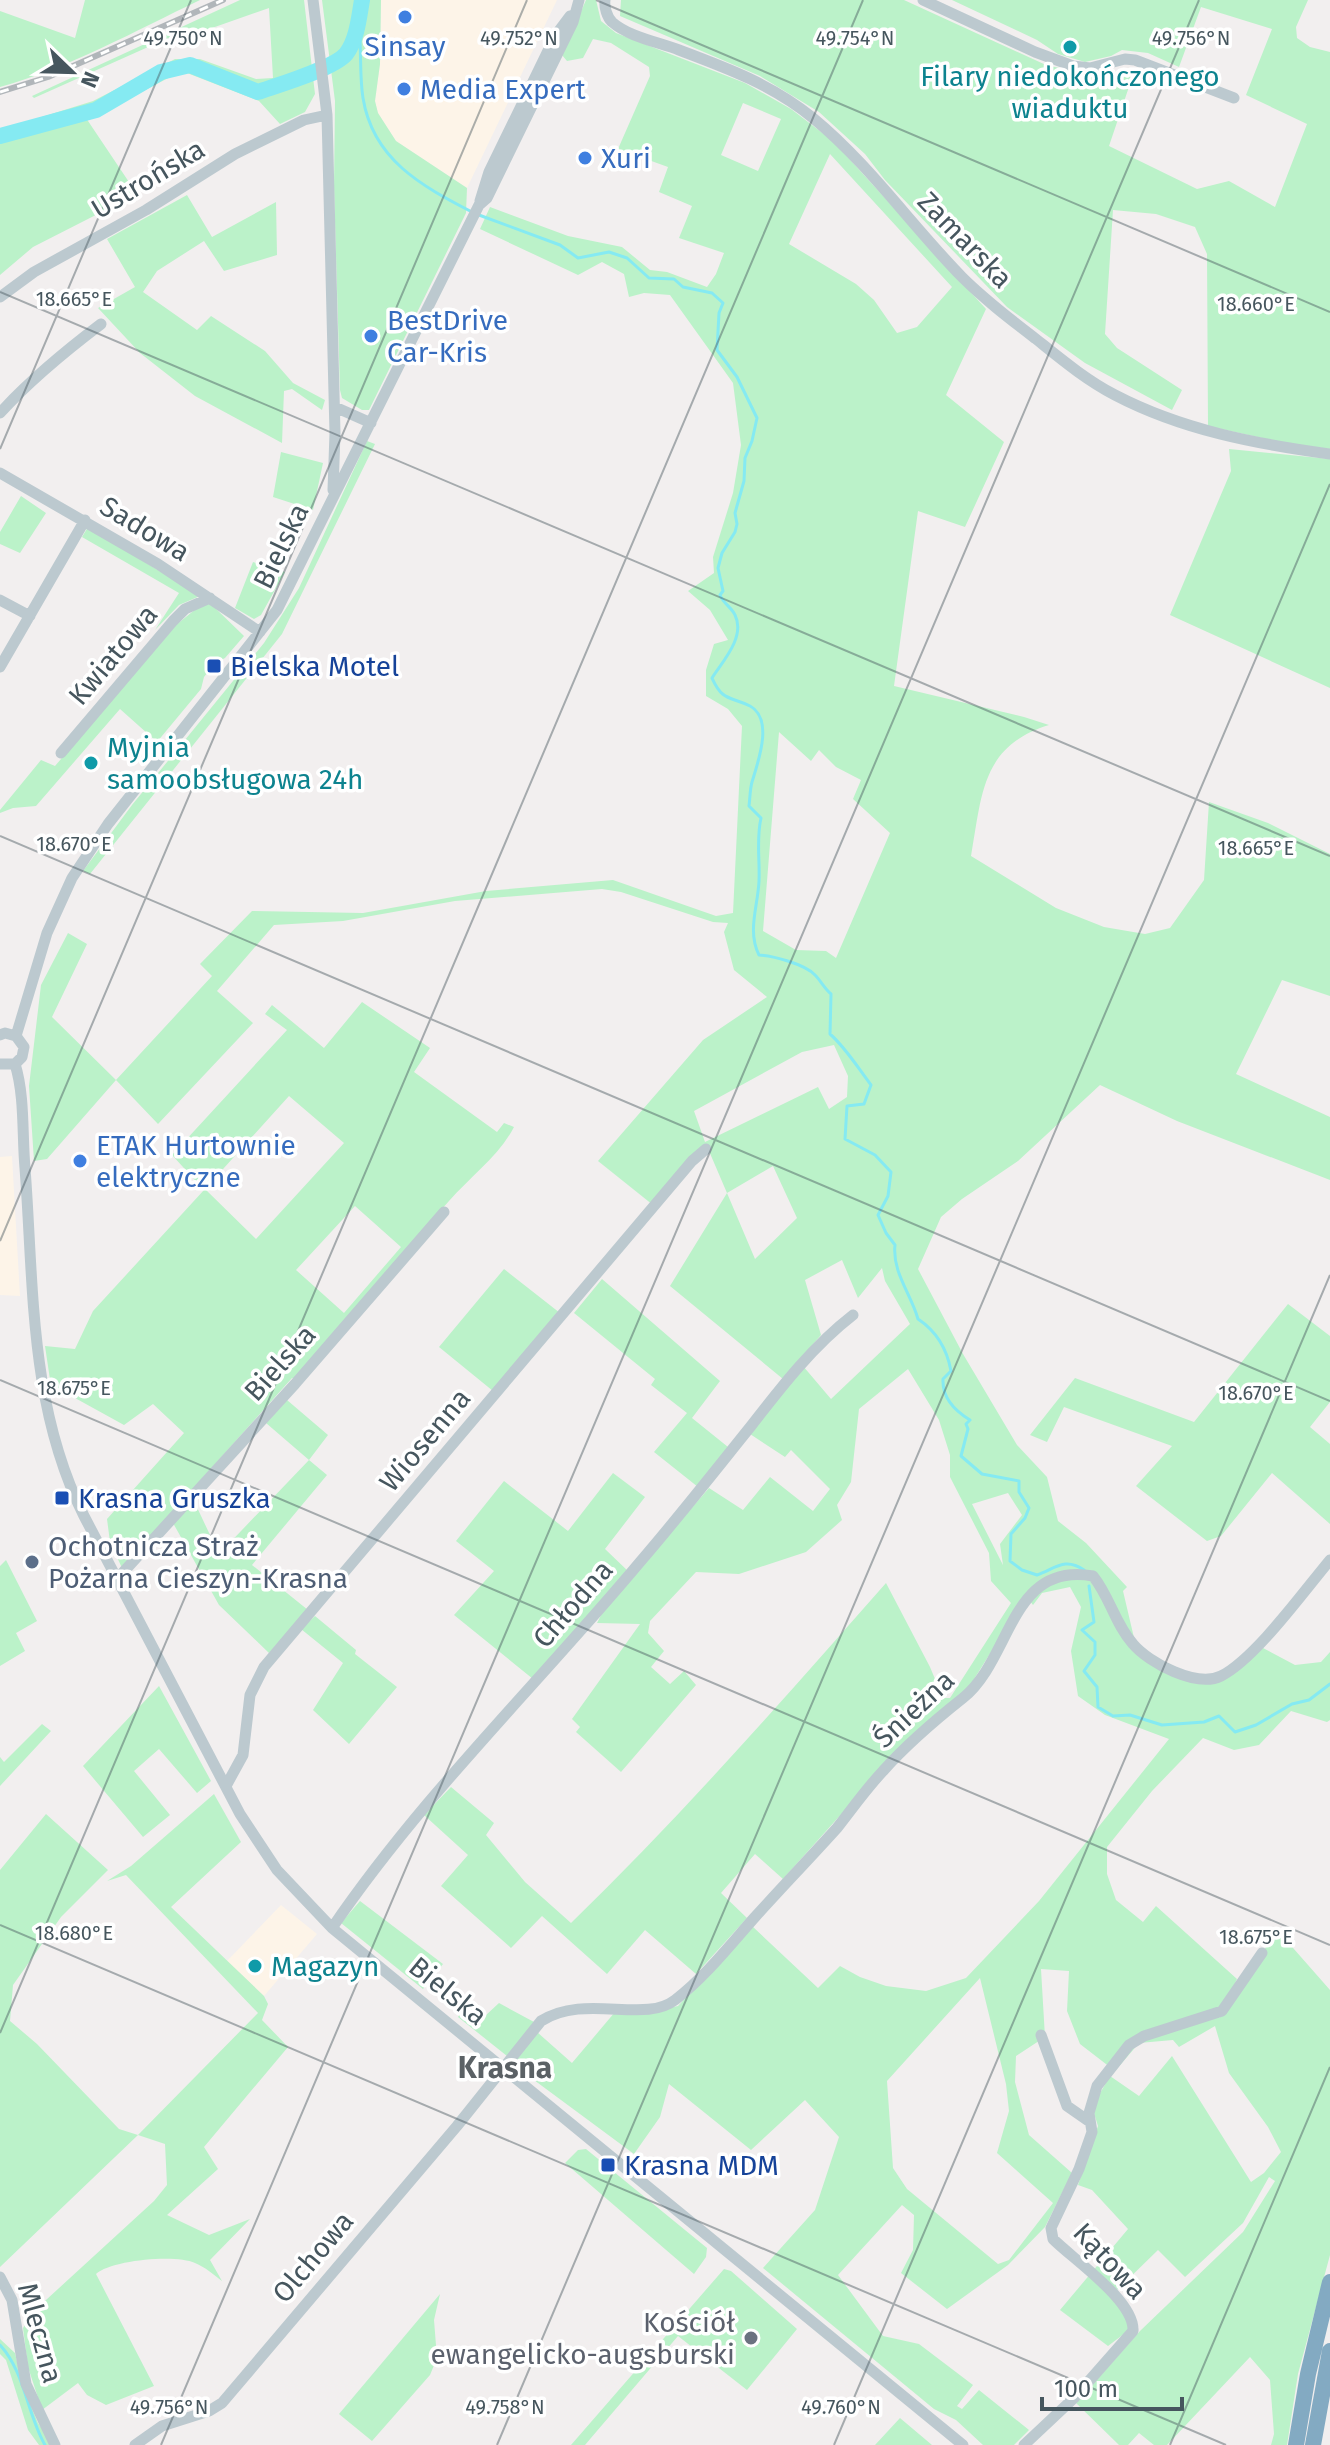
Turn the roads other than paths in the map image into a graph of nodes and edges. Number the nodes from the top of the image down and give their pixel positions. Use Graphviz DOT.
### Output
graph roads {
  1 [pos="313,0"];
  2 [pos="579,0"];
  3 [pos="605,0"];
  4 [pos="923,0"];
  5 [pos="574,12"];
  6 [pos="1234,98"];
  7 [pos="327,115"];
  8 [pos="515,119"];
  9 [pos="509,150"];
  10 [pos="479,205"];
  11 [pos="0,297"];
  12 [pos="101,324"];
  13 [pos="335,407"];
  14 [pos="0,413"];
  15 [pos="371,423"];
  16 [pos="1330,454"];
  17 [pos="0,473"];
  18 [pos="333,495"];
  19 [pos="85,520"];
  20 [pos="210,598"];
  21 [pos="0,600"];
  22 [pos="30,616"];
  23 [pos="260,632"];
  24 [pos="0,667"];
  25 [pos="61,753"];
  26 [pos="0,1035"];
  27 [pos="16,1036"];
  28 [pos="0,1064"];
  29 [pos="15,1064"];
  30 [pos="706,1149"];
  31 [pos="444,1212"];
  32 [pos="853,1315"];
  33 [pos="1330,1560"];
  34 [pos="117,1579"];
  35 [pos="226,1786"];
  36 [pos="332,1928"];
  37 [pos="1262,1953"];
  38 [pos="1041,2035"];
  39 [pos="504,2067"];
  40 [pos="1090,2122"];
  41 [pos="0,2277"];
  42 [pos="1330,2282"];
  43 [pos="1330,2351"];
  44 [pos="55,2445"];
  45 [pos="135,2445"];
  46 [pos="963,2445"];
  47 [pos="1024,2445"];
  48 [pos="1296,2445"];
  49 [pos="1313,2445"];
  1 -- 7 [label="street, Bielska"];
  2 -- 5 [label="street"];
  3 -- 16 [label="street, Zamarska"];
  4 -- 6 [label="street"];
  5 -- 8 [label="street"];
  5 -- 9 [label="street"];
  7 -- 11 [label="street, Ustrońska"];
  7 -- 13 [label="street, Bielska"];
  8 -- 9 [label="street"];
  8 -- 10 [label="street"];
  9 -- 10 [label="street"];
  10 -- 15 [label="street"];
  12 -- 14 [label="street"];
  13 -- 15 [label="street"];
  13 -- 18 [label="street, Bielska"];
  15 -- 18 [label="street"];
  17 -- 19 [label="street, Sadowa"];
  18 -- 23 [label="street, Bielska"];
  19 -- 20 [label="street, Sadowa"];
  19 -- 22 [label="street"];
  20 -- 23 [label="street, Sadowa"];
  20 -- 25 [label="street, Kwiatowa"];
  21 -- 22 [label="street"];
  22 -- 24 [label="street"];
  23 -- 27 [label="street, Bielska"];
  26 -- 27 [label="street"];
  27 -- 29 [label="street, Bielska"];
  28 -- 29 [label="street"];
  29 -- 34 [label="street, Bielska"];
  30 -- 35 [label="street, Wiosenna"];
  31 -- 34 [label="street, Bielska"];
  32 -- 36 [label="street, Chłodna"];
  33 -- 39 [label="street, Śnieżna"];
  34 -- 35 [label="street, Bielska"];
  35 -- 36 [label="street, Bielska"];
  36 -- 39 [label="street, Bielska"];
  37 -- 40 [label="street, Kątowa"];
  38 -- 40 [label="street"];
  39 -- 45 [label="street, Olchowa"];
  39 -- 46 [label="street, Bielska"];
  40 -- 47 [label="street, Kątowa"];
  41 -- 44 [label="street, Mleczna"];
  42 -- 48 [label="highway"];
  43 -- 49 [label="highway"];
}
